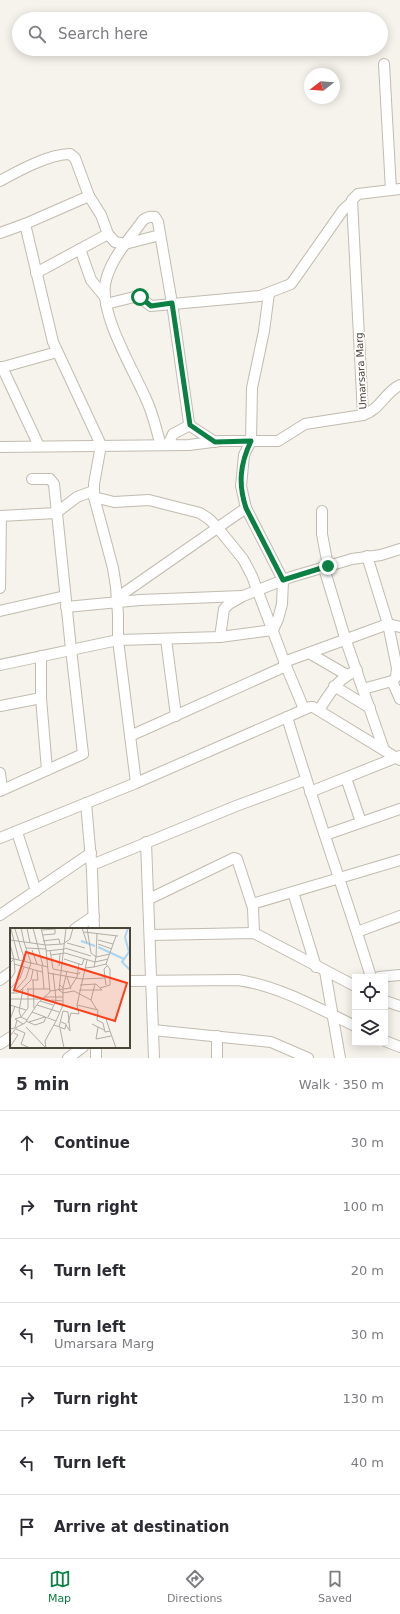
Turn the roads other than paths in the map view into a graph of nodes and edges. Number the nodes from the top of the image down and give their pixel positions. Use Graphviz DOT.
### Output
graph roads {
  1 [pos="384,64"];
  2 [pos="0,181"];
  3 [pos="396,190"];
  4 [pos="89,196"];
  5 [pos="352,202"];
  6 [pos="25,224"];
  7 [pos="0,233"];
  8 [pos="108,234"];
  9 [pos="160,235"];
  10 [pos="125,244"];
  11 [pos="80,249"];
  12 [pos="36,272"];
  13 [pos="269,293"];
  14 [pos="105,300"];
  15 [pos="172,303"];
  16 [pos="57,352"];
  17 [pos="1,367"];
  18 [pos="400,385"];
  19 [pos="363,415"];
  20 [pos="190,425"];
  21 [pos="251,441"];
  22 [pos="215,442"];
  23 [pos="101,445"];
  24 [pos="164,445"];
  25 [pos="39,446"];
  26 [pos="0,447"];
  27 [pos="32,479"];
  28 [pos="93,494"];
  29 [pos="246,508"];
  30 [pos="322,511"];
  31 [pos="56,512"];
  32 [pos="1,516"];
  33 [pos="217,527"];
  34 [pos="400,549"];
  35 [pos="367,556"];
  36 [pos="326,567"];
  37 [pos="283,580"];
  38 [pos="0,588"];
  39 [pos="258,590"];
  40 [pos="65,596"];
  41 [pos="243,596"];
  42 [pos="117,599"];
  43 [pos="66,607"];
  44 [pos="0,611"];
  45 [pos="388,624"];
  46 [pos="400,627"];
  47 [pos="273,630"];
  48 [pos="220,637"];
  49 [pos="166,639"];
  50 [pos="118,640"];
  51 [pos="346,641"];
  52 [pos="71,649"];
  53 [pos="309,654"];
  54 [pos="41,656"];
  55 [pos="0,664"];
  56 [pos="285,664"];
  57 [pos="357,670"];
  58 [pos="347,675"];
  59 [pos="393,681"];
  60 [pos="334,686"];
  61 [pos="363,689"];
  62 [pos="42,698"];
  63 [pos="400,700"];
  64 [pos="0,706"];
  65 [pos="370,708"];
  66 [pos="304,709"];
  67 [pos="319,710"];
  68 [pos="176,716"];
  69 [pos="287,717"];
  70 [pos="130,736"];
  71 [pos="384,750"];
  72 [pos="399,758"];
  73 [pos="47,770"];
  74 [pos="0,773"];
  75 [pos="346,778"];
  76 [pos="306,780"];
  77 [pos="136,783"];
  78 [pos="1,791"];
  79 [pos="310,792"];
  80 [pos="86,803"];
  81 [pos="400,809"];
  82 [pos="361,822"];
  83 [pos="16,832"];
  84 [pos="325,835"];
  85 [pos="0,838"];
  86 [pos="146,842"];
  87 [pos="91,853"];
  88 [pos="400,860"];
  89 [pos="92,865"];
  90 [pos="340,879"];
  91 [pos="36,891"];
  92 [pos="293,892"];
  93 [pos="149,899"];
  94 [pos="252,904"];
  95 [pos="0,915"];
  96 [pos="94,916"];
  97 [pos="400,916"];
  98 [pos="76,928"];
  99 [pos="94,928"];
  100 [pos="357,932"];
  101 [pos="254,933"];
  102 [pos="150,935"];
  103 [pos="321,969"];
  104 [pos="10,973"];
  105 [pos="370,974"];
  106 [pos="400,975"];
  107 [pos="388,976"];
  108 [pos="0,980"];
  109 [pos="130,981"];
  110 [pos="151,982"];
  111 [pos="352,984"];
  112 [pos="388,1002"];
  113 [pos="400,1006"];
  114 [pos="334,1015"];
  115 [pos="352,1024"];
  116 [pos="153,1030"];
  117 [pos="217,1036"];
  118 [pos="10,1038"];
  119 [pos="388,1042"];
  120 [pos="0,1044"];
  121 [pos="400,1047"];
  122 [pos="82,1048"];
  123 [pos="68,1058"];
  124 [pos="154,1058"];
  125 [pos="217,1058"];
  126 [pos="308,1058"];
  127 [pos="340,1058"];
  1 -- 3 [label="street"];
  2 -- 4 [label="street"];
  3 -- 5 [label="street"];
  4 -- 6 [label="street"];
  4 -- 8 [label="street"];
  5 -- 13 [label="street"];
  5 -- 19 [label="street, Umarsara Marg"];
  6 -- 7 [label="street"];
  6 -- 12 [label="street"];
  8 -- 10 [label="street"];
  8 -- 11 [label="street"];
  9 -- 10 [label="street"];
  9 -- 10 [label="street"];
  9 -- 15 [label="street"];
  10 -- 14 [label="street"];
  11 -- 12 [label="street"];
  11 -- 14 [label="street"];
  12 -- 16 [label="street"];
  13 -- 15 [label="street"];
  13 -- 21 [label="street"];
  14 -- 15 [label="street"];
  14 -- 24 [label="street"];
  15 -- 20 [label="street"];
  16 -- 17 [label="street"];
  16 -- 23 [label="street"];
  17 -- 25 [label="street"];
  18 -- 19 [label="street"];
  19 -- 21 [label="street, Umarsara Marg"];
  20 -- 22 [label="street"];
  20 -- 24 [label="street"];
  21 -- 22 [label="street, Umarsara Marg"];
  21 -- 29 [label="street"];
  22 -- 24 [label="street, Umarsara Marg"];
  23 -- 24 [label="street, Umarsara Marg"];
  23 -- 25 [label="street, Umarsara Marg"];
  23 -- 28 [label="street"];
  25 -- 26 [label="street, Umarsara Marg"];
  27 -- 31 [label="street"];
  28 -- 31 [label="street"];
  28 -- 33 [label="street"];
  28 -- 42 [label="street"];
  29 -- 33 [label="street"];
  29 -- 37 [label="street"];
  30 -- 36 [label="street"];
  31 -- 32 [label="street"];
  31 -- 40 [label="street"];
  32 -- 38 [label="street"];
  33 -- 39 [label="street"];
  33 -- 42 [label="street"];
  34 -- 35 [label="street"];
  35 -- 36 [label="street"];
  35 -- 45 [label="street"];
  36 -- 37 [label="street"];
  36 -- 51 [label="street"];
  37 -- 39 [label="street"];
  37 -- 47 [label="street"];
  39 -- 41 [label="street"];
  39 -- 47 [label="street"];
  40 -- 43 [label="street"];
  40 -- 44 [label="street"];
  41 -- 42 [label="street"];
  41 -- 48 [label="street"];
  42 -- 43 [label="street"];
  42 -- 50 [label="street"];
  43 -- 52 [label="street"];
  45 -- 46 [label="street"];
  45 -- 51 [label="street"];
  45 -- 59 [label="street"];
  47 -- 48 [label="street"];
  47 -- 56 [label="street"];
  48 -- 49 [label="street"];
  49 -- 50 [label="street"];
  49 -- 68 [label="street"];
  50 -- 52 [label="street"];
  50 -- 70 [label="street"];
  51 -- 53 [label="street"];
  51 -- 57 [label="street"];
  52 -- 54 [label="street"];
  52 -- 73 [label="street"];
  53 -- 56 [label="street"];
  53 -- 58 [label="street"];
  54 -- 55 [label="street"];
  54 -- 62 [label="street"];
  56 -- 66 [label="street"];
  56 -- 68 [label="street"];
  57 -- 58 [label="street"];
  57 -- 61 [label="street"];
  58 -- 60 [label="street"];
  59 -- 61 [label="street"];
  59 -- 63 [label="street"];
  60 -- 65 [label="street"];
  60 -- 67 [label="street"];
  61 -- 65 [label="street"];
  62 -- 64 [label="street"];
  62 -- 73 [label="street"];
  65 -- 71 [label="street"];
  66 -- 67 [label="street"];
  66 -- 69 [label="street"];
  67 -- 71 [label="street"];
  68 -- 70 [label="street"];
  69 -- 76 [label="street"];
  69 -- 77 [label="street"];
  70 -- 77 [label="street"];
  71 -- 72 [label="street"];
  72 -- 75 [label="street"];
  73 -- 78 [label="street"];
  74 -- 78 [label="street"];
  75 -- 79 [label="street"];
  75 -- 82 [label="street"];
  76 -- 79 [label="street"];
  76 -- 86 [label="street"];
  77 -- 80 [label="street"];
  79 -- 84 [label="street"];
  80 -- 83 [label="street"];
  80 -- 87 [label="street"];
  81 -- 82 [label="street"];
  82 -- 84 [label="street"];
  83 -- 85 [label="street"];
  83 -- 91 [label="street"];
  84 -- 90 [label="street"];
  86 -- 89 [label="street"];
  86 -- 93 [label="street"];
  87 -- 89 [label="street"];
  87 -- 91 [label="street"];
  88 -- 90 [label="street"];
  89 -- 96 [label="street"];
  90 -- 92 [label="street"];
  90 -- 100 [label="street"];
  91 -- 95 [label="street"];
  92 -- 94 [label="street"];
  92 -- 103 [label="street"];
  93 -- 94 [label="street"];
  93 -- 102 [label="street"];
  94 -- 101 [label="street"];
  96 -- 98 [label="street"];
  96 -- 99 [label="street"];
  97 -- 100 [label="street"];
  100 -- 105 [label="street"];
  101 -- 102 [label="street"];
  101 -- 103 [label="street"];
  102 -- 110 [label="street"];
  103 -- 111 [label="street"];
  103 -- 114 [label="street"];
  104 -- 108 [label="street"];
  106 -- 107 [label="street"];
  109 -- 110 [label="street"];
  110 -- 114 [label="street"];
  110 -- 116 [label="street"];
  112 -- 113 [label="street"];
  114 -- 115 [label="street"];
  114 -- 127 [label="street"];
  116 -- 117 [label="street"];
  116 -- 124 [label="street"];
  117 -- 125 [label="street"];
  117 -- 126 [label="street"];
  118 -- 120 [label="street"];
  119 -- 121 [label="street"];
  122 -- 123 [label="street"];
}
